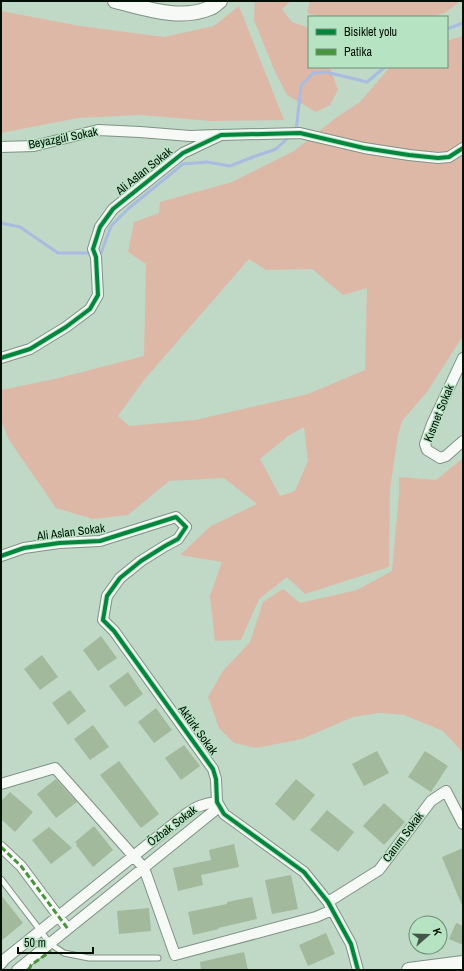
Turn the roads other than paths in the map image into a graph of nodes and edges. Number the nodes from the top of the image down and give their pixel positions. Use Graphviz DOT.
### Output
graph roads {
  1 [pos="115,1"];
  2 [pos="220,1"];
  3 [pos="221,135"];
  4 [pos="1,147"];
  5 [pos="463,148"];
  6 [pos="1,358"];
  7 [pos="463,358"];
  8 [pos="463,441"];
  9 [pos="186,527"];
  10 [pos="1,556"];
  11 [pos="1,784"];
  12 [pos="217,802"];
  13 [pos="463,824"];
  14 [pos="1,848"];
  15 [pos="134,856"];
  16 [pos="144,868"];
  17 [pos="1,879"];
  18 [pos="330,906"];
  19 [pos="59,916"];
  20 [pos="68,929"];
  21 [pos="40,931"];
  22 [pos="51,943"];
  23 [pos="158,958"];
  24 [pos="463,963"];
  25 [pos="1,964"];
  26 [pos="17,970"];
  27 [pos="358,970"];
  28 [pos="410,970"];
  1 -- 2 [label="main road"];
  3 -- 4 [label="street, Beyazgül Sokak"];
  3 -- 5 [label="street, Ali Aslan Sokak"];
  3 -- 6 [label="street, Ali Aslan Sokak"];
  7 -- 8 [label="street, Kısmet Sokak"];
  9 -- 10 [label="street, Ali Aslan Sokak"];
  9 -- 12 [label="street, Aktürk Sokak"];
  11 -- 15 [label="street"];
  12 -- 15 [label="street, Özbak Sokak"];
  12 -- 16 [label="street, Özbak Sokak"];
  12 -- 18 [label="street"];
  13 -- 18 [label="street, Canım Sokak"];
  14 -- 19 [label="street"];
  15 -- 16 [label="street"];
  15 -- 19 [label="street, Özbak Sokak"];
  16 -- 18 [label="street"];
  16 -- 20 [label="street, Özbak Sokak"];
  17 -- 21 [label="lane"];
  18 -- 27 [label="street"];
  19 -- 20 [label="street"];
  19 -- 21 [label="street, Özbak Sokak"];
  20 -- 22 [label="street, Özbak Sokak"];
  21 -- 22 [label="lane"];
  21 -- 25 [label="street, Özbak Sokak"];
  22 -- 23 [label="lane"];
  22 -- 26 [label="street, Özbak Sokak"];
  24 -- 28 [label="main road"];
}
